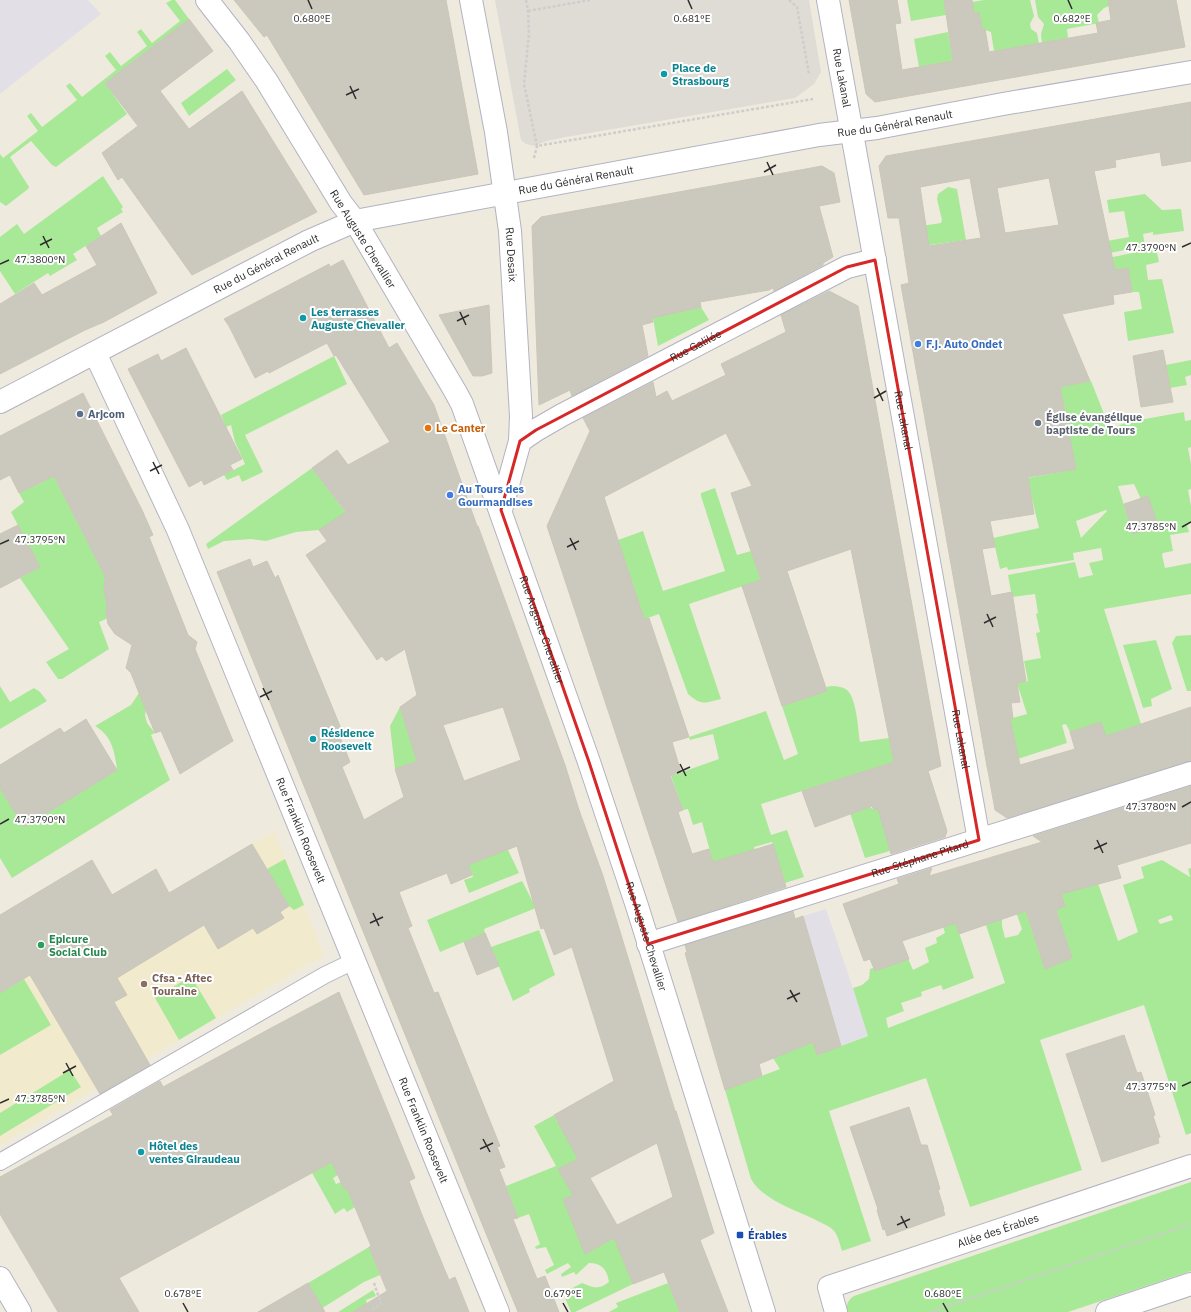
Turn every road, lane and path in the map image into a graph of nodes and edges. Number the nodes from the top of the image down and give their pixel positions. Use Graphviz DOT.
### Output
graph roads {
  1 [pos="206,0"];
  2 [pos="471,0"];
  3 [pos="526,0"];
  4 [pos="590,0"];
  5 [pos="789,0"];
  6 [pos="828,0"];
  7 [pos="528,11"];
  8 [pos="1191,72"];
  9 [pos="809,74"];
  10 [pos="814,99"];
  11 [pos="851,131"];
  12 [pos="537,146"];
  13 [pos="534,158"];
  14 [pos="505,192"];
  15 [pos="354,221"];
  16 [pos="875,260"];
  17 [pos="95,354"];
  18 [pos="0,402"];
  19 [pos="520,441"];
  20 [pos="501,510"];
  21 [pos="1191,773"];
  22 [pos="978,840"];
  23 [pos="648,944"];
  24 [pos="354,961"];
  25 [pos="0,1162"];
  26 [pos="1191,1166"];
  27 [pos="1191,1224"];
  28 [pos="0,1278"];
  29 [pos="374,1283"];
  30 [pos="1191,1284"];
  31 [pos="20,1312"];
  32 [pos="374,1312"];
  33 [pos="498,1312"];
  34 [pos="764,1312"];
  35 [pos="836,1312"];
  36 [pos="931,1312"];
  37 [pos="1107,1312"];
  1 -- 15 [label="street, Rue Auguste Chevallier"];
  2 -- 14 [label="street, Rue Desaix"];
  3 -- 7 [label="path"];
  4 -- 7 [label="path"];
  5 -- 9 [label="path"];
  6 -- 11 [label="street, Rue Lakanal"];
  7 -- 12 [label="path"];
  8 -- 11 [label="street, Rue du Général Renault"];
  10 -- 12 [label="path"];
  11 -- 14 [label="street, Rue du Général Renault"];
  11 -- 16 [label="street, Rue Lakanal"];
  12 -- 13 [label="path"];
  14 -- 15 [label="street, Rue du Général Renault"];
  14 -- 19 [label="street, Rue Desaix"];
  15 -- 17 [label="street, Rue du Général Renault"];
  15 -- 20 [label="street, Rue Auguste Chevallier"];
  16 -- 19 [label="street, Rue Galilée"];
  16 -- 22 [label="street, Rue Lakanal"];
  17 -- 18 [label="street, Rue du Général Renault"];
  17 -- 24 [label="street, Rue Franklin Roosevelt"];
  19 -- 20 [label="street, Rue Desaix"];
  20 -- 23 [label="street, Rue Auguste Chevallier"];
  21 -- 22 [label="street, Rue Stéphane Pitard"];
  22 -- 23 [label="street, Rue Stéphane Pitard"];
  23 -- 34 [label="street, Rue Auguste Chevallier"];
  24 -- 25 [label="lane"];
  24 -- 33 [label="street, Rue Franklin Roosevelt"];
  26 -- 35 [label="street, Allée des Érables"];
  27 -- 36 [label="path"];
  28 -- 31 [label="street"];
  29 -- 32 [label="path"];
  30 -- 37 [label="street"];
}
